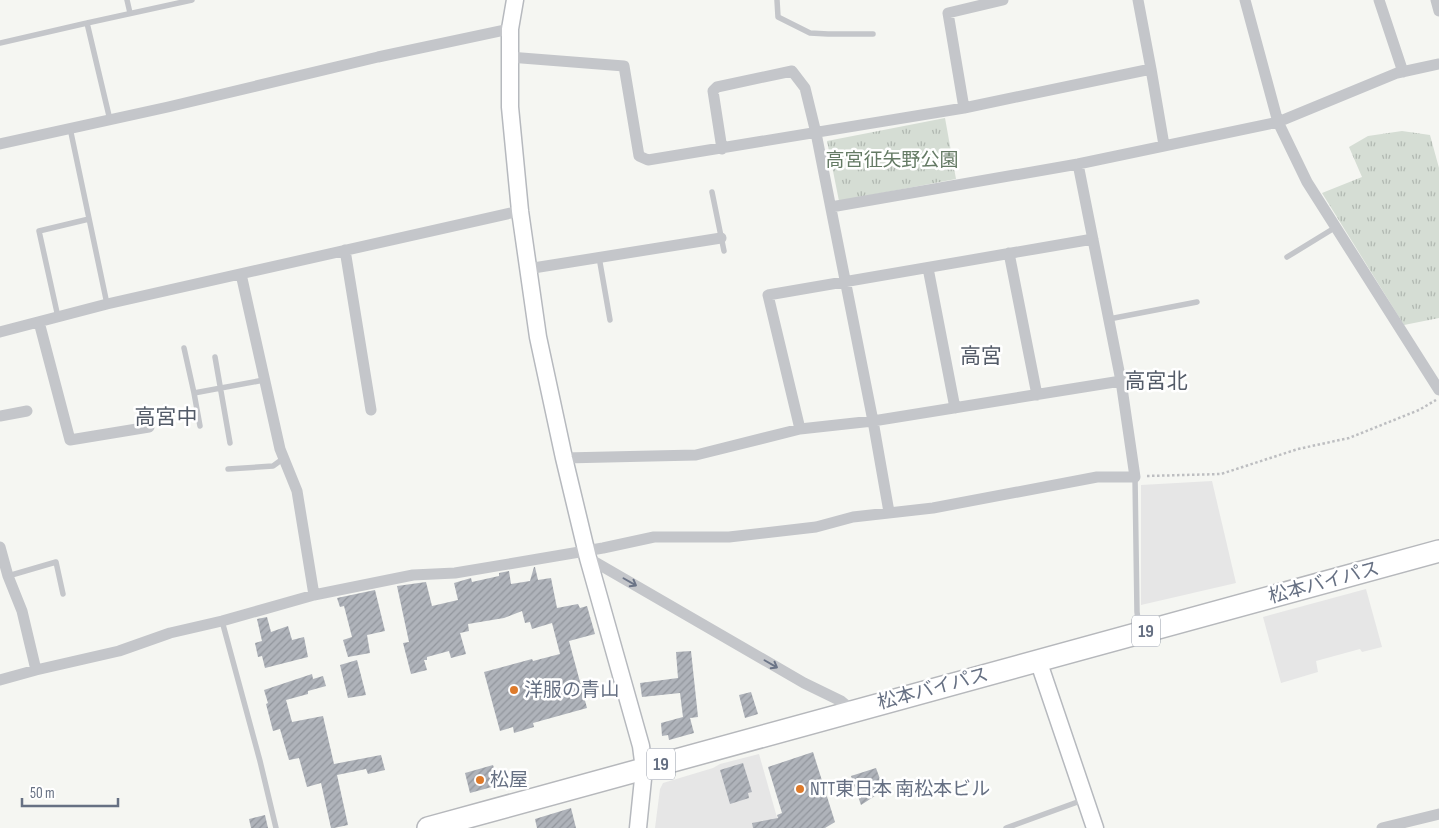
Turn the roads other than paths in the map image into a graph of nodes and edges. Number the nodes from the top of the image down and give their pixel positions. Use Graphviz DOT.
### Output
graph roads {
  1 [pos="127,0"];
  2 [pos="192,0"];
  3 [pos="515,0"];
  4 [pos="777,0"];
  5 [pos="1003,0"];
  6 [pos="1138,0"];
  7 [pos="1245,0"];
  8 [pos="1379,0"];
  9 [pos="1436,0"];
  10 [pos="1439,11"];
  11 [pos="130,13"];
  12 [pos="87,23"];
  13 [pos="510,29"];
  14 [pos="873,34"];
  15 [pos="0,43"];
  16 [pos="509,57"];
  17 [pos="1439,64"];
  18 [pos="1152,69"];
  19 [pos="1403,72"];
  20 [pos="964,108"];
  21 [pos="110,120"];
  22 [pos="1278,122"];
  23 [pos="70,128"];
  24 [pos="816,133"];
  25 [pos="0,144"];
  26 [pos="1164,145"];
  27 [pos="722,150"];
  28 [pos="1078,164"];
  29 [pos="712,192"];
  30 [pos="831,207"];
  31 [pos="520,211"];
  32 [pos="89,219"];
  33 [pos="1336,227"];
  34 [pos="721,238"];
  35 [pos="1093,239"];
  36 [pos="345,250"];
  37 [pos="724,251"];
  38 [pos="1009,253"];
  39 [pos="598,257"];
  40 [pos="1287,257"];
  41 [pos="928,268"];
  42 [pos="527,269"];
  43 [pos="241,274"];
  44 [pos="846,282"];
  45 [pos="1198,302"];
  46 [pos="107,304"];
  47 [pos="58,317"];
  48 [pos="1109,319"];
  49 [pos="610,320"];
  50 [pos="38,322"];
  51 [pos="0,332"];
  52 [pos="184,348"];
  53 [pos="215,357"];
  54 [pos="264,380"];
  55 [pos="1121,382"];
  56 [pos="221,388"];
  57 [pos="1439,390"];
  58 [pos="194,393"];
  59 [pos="1037,395"];
  60 [pos="955,408"];
  61 [pos="370,410"];
  62 [pos="27,411"];
  63 [pos="0,416"];
  64 [pos="873,421"];
  65 [pos="200,426"];
  66 [pos="148,427"];
  67 [pos="800,429"];
  68 [pos="230,443"];
  69 [pos="284,458"];
  70 [pos="564,458"];
  71 [pos="228,469"];
  72 [pos="1135,477"];
  73 [pos="889,512"];
  74 [pos="0,548"];
  75 [pos="1439,552"];
  76 [pos="587,554"];
  77 [pos="8,576"];
  78 [pos="63,594"];
  79 [pos="314,595"];
  80 [pos="222,621"];
  81 [pos="1140,633"];
  82 [pos="1038,660"];
  83 [pos="36,670"];
  84 [pos="0,680"];
  85 [pos="853,711"];
  86 [pos="644,769"];
  87 [pos="1085,799"];
  88 [pos="1439,814"];
  89 [pos="276,828"];
  90 [pos="428,828"];
  91 [pos="638,828"];
  92 [pos="1006,828"];
  93 [pos="1095,828"];
  94 [pos="1382,828"];
  1 -- 11 [label="lane"];
  2 -- 11 [label="lane"];
  3 -- 13 [label="street"];
  4 -- 14 [label="lane"];
  5 -- 20 [label="street"];
  6 -- 18 [label="street"];
  7 -- 22 [label="street"];
  8 -- 19 [label="street"];
  9 -- 10 [label="street"];
  11 -- 12 [label="lane"];
  12 -- 15 [label="lane"];
  12 -- 21 [label="lane"];
  13 -- 16 [label="street"];
  13 -- 21 [label="street"];
  16 -- 27 [label="street"];
  16 -- 31 [label="street"];
  17 -- 19 [label="street"];
  18 -- 20 [label="street"];
  18 -- 26 [label="street"];
  19 -- 22 [label="street"];
  20 -- 24 [label="street"];
  21 -- 23 [label="street"];
  22 -- 26 [label="street"];
  22 -- 33 [label="street"];
  23 -- 25 [label="street"];
  23 -- 32 [label="lane"];
  24 -- 27 [label="street"];
  24 -- 27 [label="street"];
  24 -- 30 [label="street"];
  26 -- 28 [label="street"];
  28 -- 30 [label="street"];
  28 -- 35 [label="street"];
  29 -- 34 [label="lane"];
  30 -- 44 [label="street"];
  31 -- 36 [label="street"];
  31 -- 42 [label="street"];
  32 -- 46 [label="lane"];
  32 -- 47 [label="lane"];
  33 -- 40 [label="lane"];
  33 -- 57 [label="street"];
  34 -- 37 [label="lane"];
  34 -- 39 [label="street"];
  35 -- 38 [label="street"];
  35 -- 48 [label="street"];
  36 -- 43 [label="street"];
  36 -- 61 [label="street"];
  38 -- 41 [label="street"];
  38 -- 59 [label="street"];
  39 -- 42 [label="street"];
  39 -- 49 [label="lane"];
  41 -- 44 [label="street"];
  41 -- 60 [label="street"];
  42 -- 70 [label="street"];
  43 -- 46 [label="street"];
  43 -- 54 [label="street"];
  44 -- 64 [label="street"];
  44 -- 67 [label="street"];
  45 -- 48 [label="lane"];
  46 -- 47 [label="street"];
  47 -- 50 [label="street"];
  48 -- 55 [label="street"];
  50 -- 51 [label="street"];
  50 -- 66 [label="street"];
  52 -- 58 [label="lane"];
  53 -- 56 [label="lane"];
  54 -- 56 [label="lane"];
  54 -- 69 [label="street"];
  55 -- 59 [label="street"];
  55 -- 72 [label="street"];
  56 -- 58 [label="lane"];
  56 -- 68 [label="lane"];
  58 -- 65 [label="lane"];
  59 -- 60 [label="street"];
  60 -- 64 [label="street"];
  62 -- 63 [label="street"];
  64 -- 67 [label="street"];
  64 -- 73 [label="street"];
  67 -- 70 [label="street"];
  69 -- 71 [label="lane"];
  69 -- 79 [label="street"];
  70 -- 76 [label="street"];
  72 -- 73 [label="street"];
  72 -- 81 [label="lane"];
  73 -- 76 [label="street"];
  74 -- 77 [label="street"];
  75 -- 81 [label="highway, 松本バイパス / 19"];
  76 -- 79 [label="street"];
  76 -- 85 [label="street, one-way"];
  76 -- 86 [label="street"];
  77 -- 78 [label="lane"];
  77 -- 83 [label="street"];
  79 -- 80 [label="street"];
  80 -- 83 [label="street"];
  80 -- 89 [label="lane"];
  81 -- 82 [label="highway, 松本バイパス / 19"];
  82 -- 85 [label="highway, 松本バイパス / 19"];
  82 -- 87 [label="street"];
  83 -- 84 [label="street"];
  85 -- 86 [label="highway, 松本バイパス / 19"];
  86 -- 90 [label="highway, 松本バイパス / 19"];
  86 -- 91 [label="street"];
  87 -- 92 [label="lane"];
  87 -- 93 [label="street"];
  88 -- 94 [label="street"];
}
